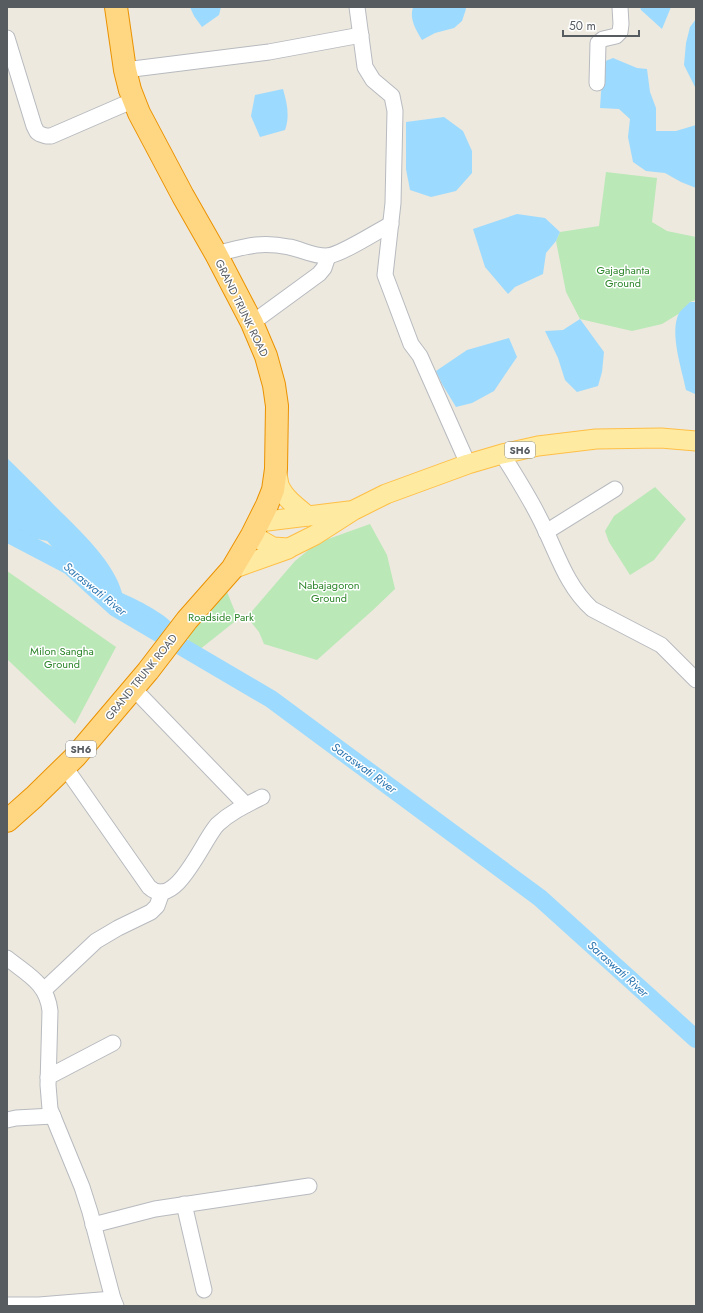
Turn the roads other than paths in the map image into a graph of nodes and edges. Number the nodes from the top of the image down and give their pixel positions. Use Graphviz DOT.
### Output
graph roads {
  1 [pos="116,7"];
  2 [pos="356,7"];
  3 [pos="620,7"];
  4 [pos="360,35"];
  5 [pos="7,38"];
  6 [pos="125,70"];
  7 [pos="597,83"];
  8 [pos="134,100"];
  9 [pos="391,224"];
  10 [pos="216,254"];
  11 [pos="328,256"];
  12 [pos="252,323"];
  13 [pos="696,441"];
  14 [pos="502,454"];
  15 [pos="468,464"];
  16 [pos="276,469"];
  17 [pos="615,488"];
  18 [pos="354,510"];
  19 [pos="308,516"];
  20 [pos="256,528"];
  21 [pos="546,532"];
  22 [pos="289,548"];
  23 [pos="232,569"];
  24 [pos="696,680"];
  25 [pos="133,688"];
  26 [pos="65,767"];
  27 [pos="262,797"];
  28 [pos="246,805"];
  29 [pos="7,821"];
  30 [pos="162,892"];
  31 [pos="7,958"];
  32 [pos="44,990"];
  33 [pos="113,1043"];
  34 [pos="48,1077"];
  35 [pos="53,1116"];
  36 [pos="7,1120"];
  37 [pos="309,1186"];
  38 [pos="184,1204"];
  39 [pos="93,1225"];
  40 [pos="204,1290"];
  41 [pos="114,1303"];
  42 [pos="7,1305"];
  43 [pos="24,1306"];
  1 -- 6 [label="highway, GRAND TRUNK ROAD"];
  2 -- 4 [label="street"];
  3 -- 7 [label="street"];
  4 -- 6 [label="street"];
  4 -- 9 [label="street"];
  5 -- 8 [label="street"];
  6 -- 8 [label="highway, GRAND TRUNK ROAD"];
  8 -- 10 [label="highway, GRAND TRUNK ROAD"];
  9 -- 11 [label="street"];
  9 -- 15 [label="street"];
  10 -- 11 [label="street"];
  10 -- 12 [label="highway, GRAND TRUNK ROAD"];
  11 -- 12 [label="street"];
  12 -- 16 [label="highway, GRAND TRUNK ROAD"];
  13 -- 14 [label="main road, SH6"];
  14 -- 15 [label="main road, SH6"];
  14 -- 21 [label="street"];
  15 -- 18 [label="main road, SH6"];
  16 -- 19 [label="main road"];
  16 -- 20 [label="highway, GRAND TRUNK ROAD"];
  17 -- 21 [label="street"];
  18 -- 19 [label="main road, SH6"];
  18 -- 22 [label="main road, SH6"];
  19 -- 20 [label="main road, SH6"];
  20 -- 22 [label="main road"];
  20 -- 23 [label="highway, GRAND TRUNK ROAD / SH6"];
  21 -- 24 [label="street"];
  22 -- 23 [label="main road"];
  23 -- 25 [label="highway, GRAND TRUNK ROAD / SH6"];
  25 -- 26 [label="highway, GRAND TRUNK ROAD / SH6"];
  25 -- 28 [label="street"];
  26 -- 29 [label="highway, GRAND TRUNK ROAD / SH6"];
  26 -- 30 [label="street"];
  27 -- 28 [label="street"];
  28 -- 30 [label="street"];
  30 -- 32 [label="street"];
  31 -- 32 [label="street"];
  32 -- 34 [label="street"];
  33 -- 34 [label="street"];
  34 -- 35 [label="street"];
  35 -- 36 [label="street"];
  35 -- 39 [label="street"];
  37 -- 38 [label="street"];
  38 -- 39 [label="street"];
  38 -- 40 [label="street"];
  39 -- 41 [label="street"];
  41 -- 43 [label="street"];
  42 -- 43 [label="street"];
}
